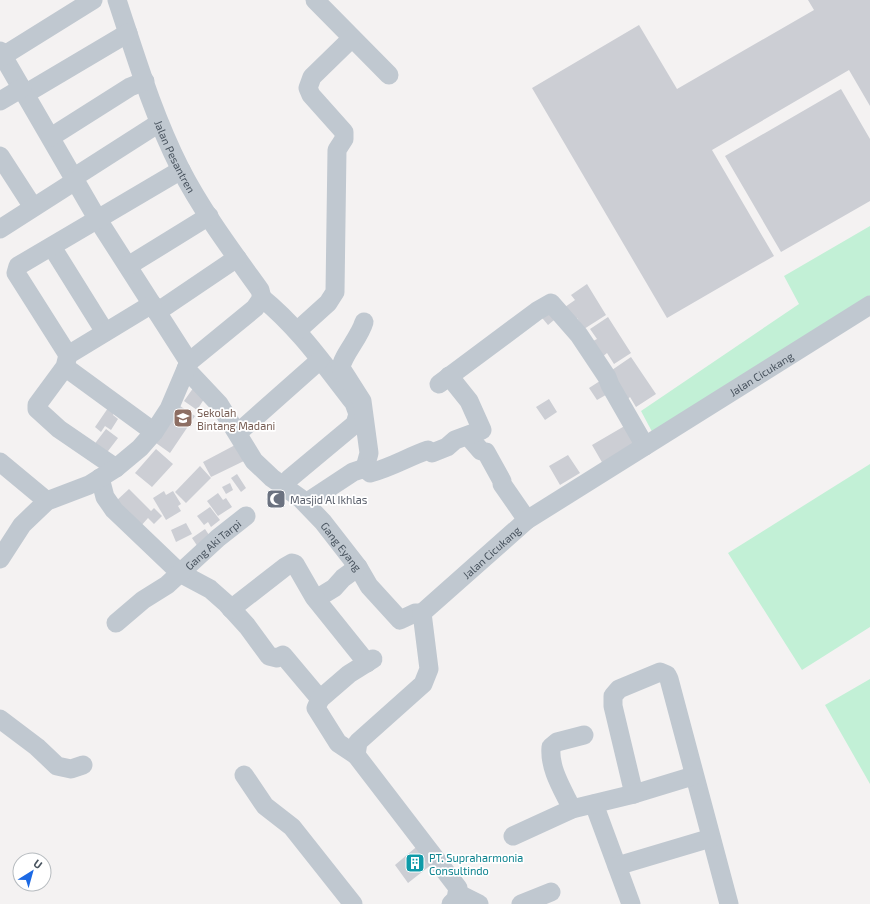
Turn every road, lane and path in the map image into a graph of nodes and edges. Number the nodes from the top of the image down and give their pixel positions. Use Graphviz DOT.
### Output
graph roads {
  1 [pos="93,0"];
  2 [pos="117,0"];
  3 [pos="315,0"];
  4 [pos="128,33"];
  5 [pos="352,38"];
  6 [pos="1,54"];
  7 [pos="389,75"];
  8 [pos="145,81"];
  9 [pos="23,91"];
  10 [pos="0,101"];
  11 [pos="159,123"];
  12 [pos="51,137"];
  13 [pos="0,156"];
  14 [pos="181,170"];
  15 [pos="74,179"];
  16 [pos="33,207"];
  17 [pos="209,216"];
  18 [pos="98,220"];
  19 [pos="0,228"];
  20 [pos="52,247"];
  21 [pos="237,258"];
  22 [pos="128,266"];
  23 [pos="262,298"];
  24 [pos="870,305"];
  25 [pos="154,308"];
  26 [pos="364,322"];
  27 [pos="297,331"];
  28 [pos="105,332"];
  29 [pos="320,360"];
  30 [pos="67,361"];
  31 [pos="188,366"];
  32 [pos="241,430"];
  33 [pos="154,432"];
  34 [pos="468,436"];
  35 [pos="645,446"];
  36 [pos="0,462"];
  37 [pos="116,468"];
  38 [pos="366,468"];
  39 [pos="100,478"];
  40 [pos="289,479"];
  41 [pos="48,501"];
  42 [pos="306,503"];
  43 [pos="246,516"];
  44 [pos="527,520"];
  45 [pos="0,558"];
  46 [pos="358,567"];
  47 [pos="180,573"];
  48 [pos="316,599"];
  49 [pos="231,609"];
  50 [pos="422,613"];
  51 [pos="116,623"];
  52 [pos="320,699"];
  53 [pos="0,719"];
  54 [pos="584,735"];
  55 [pos="356,755"];
  56 [pos="83,765"];
  57 [pos="244,776"];
  58 [pos="693,776"];
  59 [pos="634,794"];
  60 [pos="594,804"];
  61 [pos="572,809"];
  62 [pos="513,836"];
  63 [pos="711,838"];
  64 [pos="617,866"];
  65 [pos="551,892"];
  66 [pos="455,899"];
  67 [pos="723,902"];
  68 [pos="353,904"];
  69 [pos="479,904"];
  70 [pos="521,904"];
  71 [pos="631,904"];
  1 -- 6 [label="street"];
  2 -- 4 [label="street, Jalan Pesantren"];
  3 -- 5 [label="street"];
  4 -- 8 [label="street, Jalan Pesantren"];
  4 -- 9 [label="street"];
  5 -- 7 [label="street"];
  5 -- 27 [label="street"];
  6 -- 9 [label="street, Gang Eyang"];
  8 -- 11 [label="street, Jalan Pesantren"];
  8 -- 12 [label="street"];
  9 -- 10 [label="street"];
  9 -- 12 [label="street, Gang Eyang"];
  11 -- 14 [label="street, Jalan Pesantren"];
  11 -- 15 [label="street"];
  12 -- 15 [label="street, Gang Eyang"];
  13 -- 16 [label="street"];
  14 -- 17 [label="street, Jalan Pesantren"];
  14 -- 18 [label="street"];
  15 -- 16 [label="street"];
  15 -- 18 [label="street, Gang Eyang"];
  16 -- 19 [label="street"];
  17 -- 21 [label="street, Jalan Pesantren"];
  17 -- 22 [label="street"];
  18 -- 20 [label="street"];
  18 -- 22 [label="street, Gang Eyang"];
  20 -- 28 [label="street"];
  20 -- 30 [label="street"];
  21 -- 23 [label="street, Jalan Pesantren"];
  21 -- 25 [label="street"];
  22 -- 25 [label="street, Gang Eyang"];
  23 -- 27 [label="street"];
  23 -- 31 [label="street"];
  24 -- 35 [label="street, Jalan Cicukang"];
  25 -- 28 [label="street"];
  25 -- 31 [label="street, Gang Eyang"];
  26 -- 38 [label="street"];
  27 -- 29 [label="street"];
  28 -- 30 [label="street"];
  29 -- 32 [label="street"];
  29 -- 40 [label="street"];
  30 -- 33 [label="street"];
  30 -- 37 [label="street"];
  31 -- 33 [label="street"];
  31 -- 42 [label="street, Gang Eyang"];
  33 -- 37 [label="street"];
  34 -- 35 [label="street"];
  34 -- 38 [label="street"];
  34 -- 44 [label="street"];
  35 -- 44 [label="street, Jalan Cicukang"];
  36 -- 41 [label="street"];
  37 -- 39 [label="street"];
  38 -- 42 [label="street"];
  39 -- 41 [label="street"];
  39 -- 47 [label="street"];
  41 -- 45 [label="street"];
  42 -- 46 [label="street, Gang Eyang"];
  43 -- 47 [label="street, Gang Aki Tarpi"];
  44 -- 50 [label="street, Jalan Cicukang"];
  46 -- 48 [label="street"];
  46 -- 50 [label="street, Gang Eyang"];
  47 -- 49 [label="street"];
  47 -- 51 [label="street, Gang Aki Tarpi"];
  48 -- 49 [label="street"];
  48 -- 52 [label="street"];
  49 -- 52 [label="street"];
  50 -- 55 [label="street"];
  52 -- 55 [label="street"];
  53 -- 56 [label="street"];
  54 -- 61 [label="street"];
  55 -- 66 [label="street"];
  57 -- 68 [label="street"];
  58 -- 59 [label="street"];
  58 -- 59 [label="street"];
  58 -- 63 [label="street"];
  59 -- 60 [label="street"];
  60 -- 61 [label="street"];
  60 -- 64 [label="street"];
  61 -- 62 [label="street"];
  63 -- 64 [label="street"];
  63 -- 67 [label="street"];
  64 -- 71 [label="street"];
  65 -- 70 [label="street"];
  66 -- 69 [label="street"];
}
